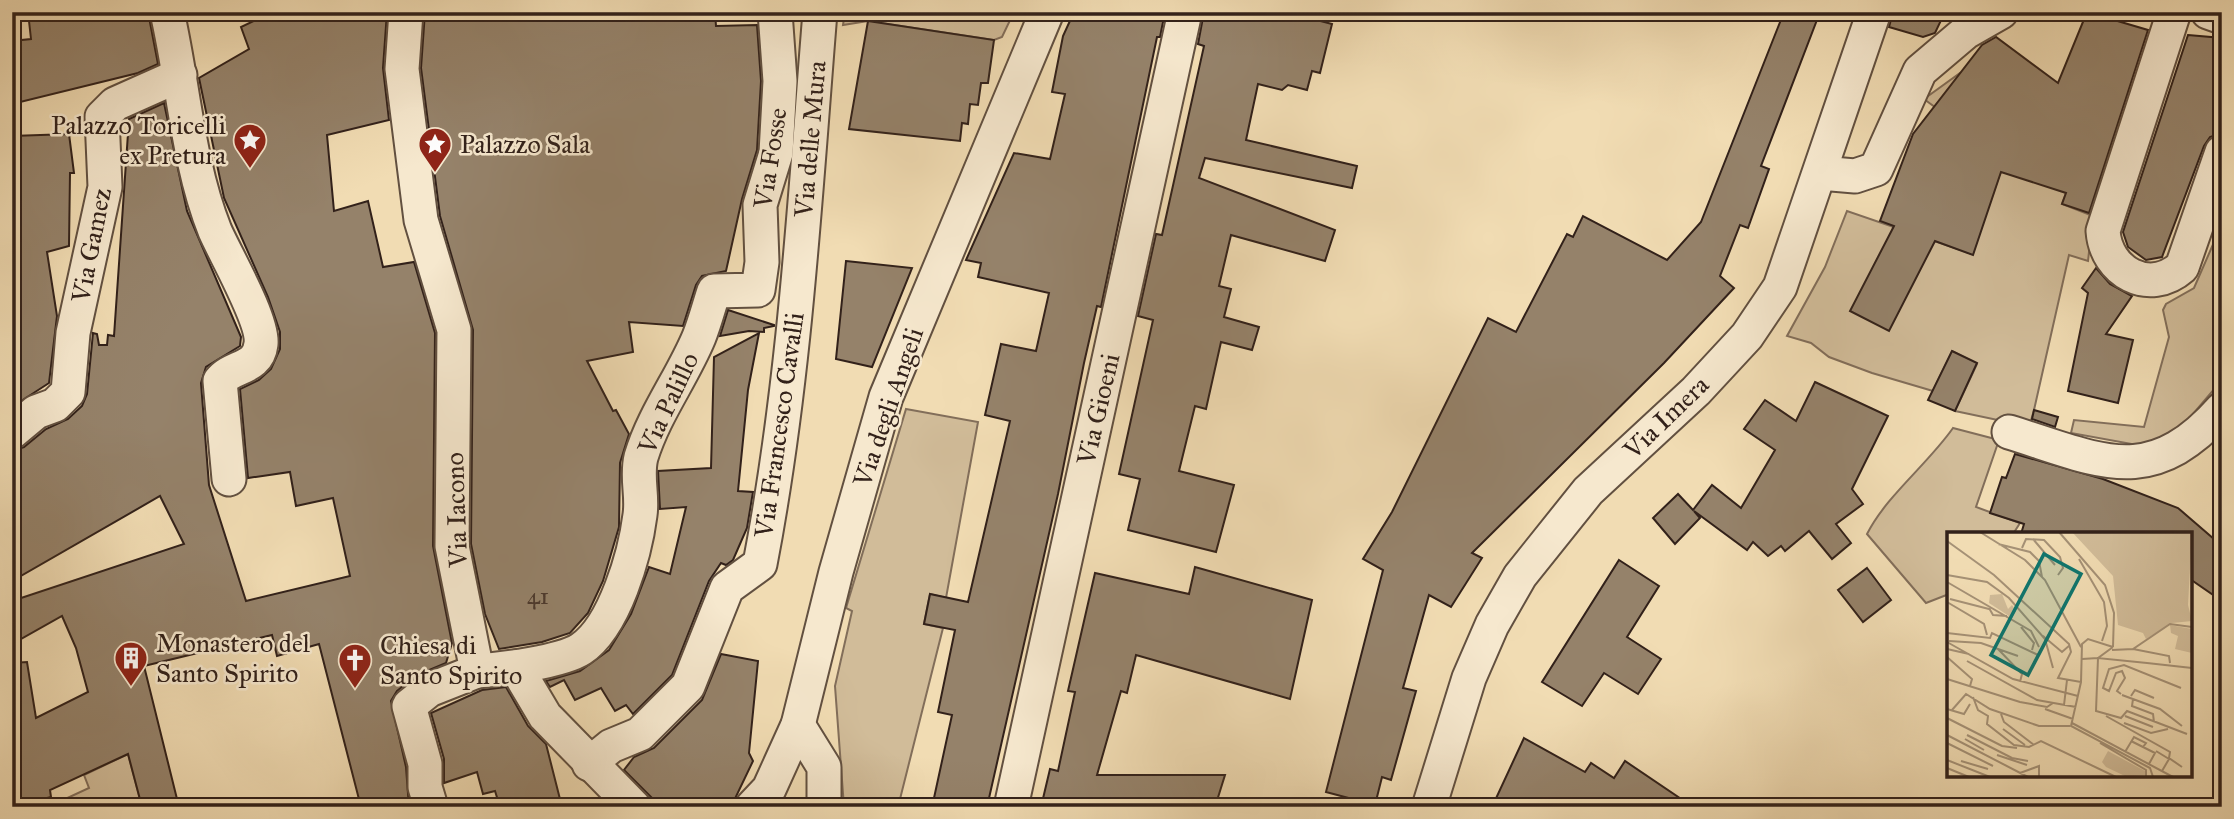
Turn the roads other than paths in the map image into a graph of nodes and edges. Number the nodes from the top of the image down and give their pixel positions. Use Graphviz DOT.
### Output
graph roads {
  1 [pos="167,12"];
  2 [pos="407,12"];
  3 [pos="775,12"];
  4 [pos="820,12"];
  5 [pos="1047,12"];
  6 [pos="1185,12"];
  7 [pos="1874,12"];
  8 [pos="2001,12"];
  9 [pos="2174,12"];
  10 [pos="2208,12"];
  11 [pos="2222,17"];
  12 [pos="180,75"];
  13 [pos="2222,152"];
  14 [pos="1820,173"];
  15 [pos="800,265"];
  16 [pos="760,276"];
  17 [pos="2222,409"];
  18 [pos="12,432"];
  19 [pos="2009,432"];
  20 [pos="229,479"];
  21 [pos="516,667"];
  22 [pos="477,671"];
  23 [pos="797,725"];
  24 [pos="589,764"];
  25 [pos="431,807"];
  26 [pos="634,807"];
  27 [pos="752,807"];
  28 [pos="824,807"];
  29 [pos="1011,807"];
  30 [pos="1429,807"];
  1 -- 12 [label="street"];
  2 -- 22 [label="street, Via Iacono"];
  3 -- 16 [label="street, Via Fosse"];
  4 -- 15 [label="street, Via delle Mura"];
  5 -- 23 [label="street, Via degli Angeli"];
  6 -- 29 [label="street, Via Gioeni"];
  7 -- 14 [label="street, Via Imera"];
  8 -- 14 [label="street"];
  9 -- 13 [label="street"];
  10 -- 11 [label="street"];
  12 -- 18 [label="street, Via Gamez"];
  12 -- 20 [label="street"];
  14 -- 30 [label="street, Via Imera"];
  15 -- 16 [label="street"];
  15 -- 24 [label="street, Via Francesco Cavalli"];
  16 -- 21 [label="street, Via Palillo"];
  17 -- 19 [label="street"];
  21 -- 22 [label="street, Via Palillo"];
  21 -- 24 [label="street"];
  22 -- 25 [label="street"];
  23 -- 27 [label="street, Via degli Angeli"];
  23 -- 28 [label="street"];
  24 -- 26 [label="street"];
}
